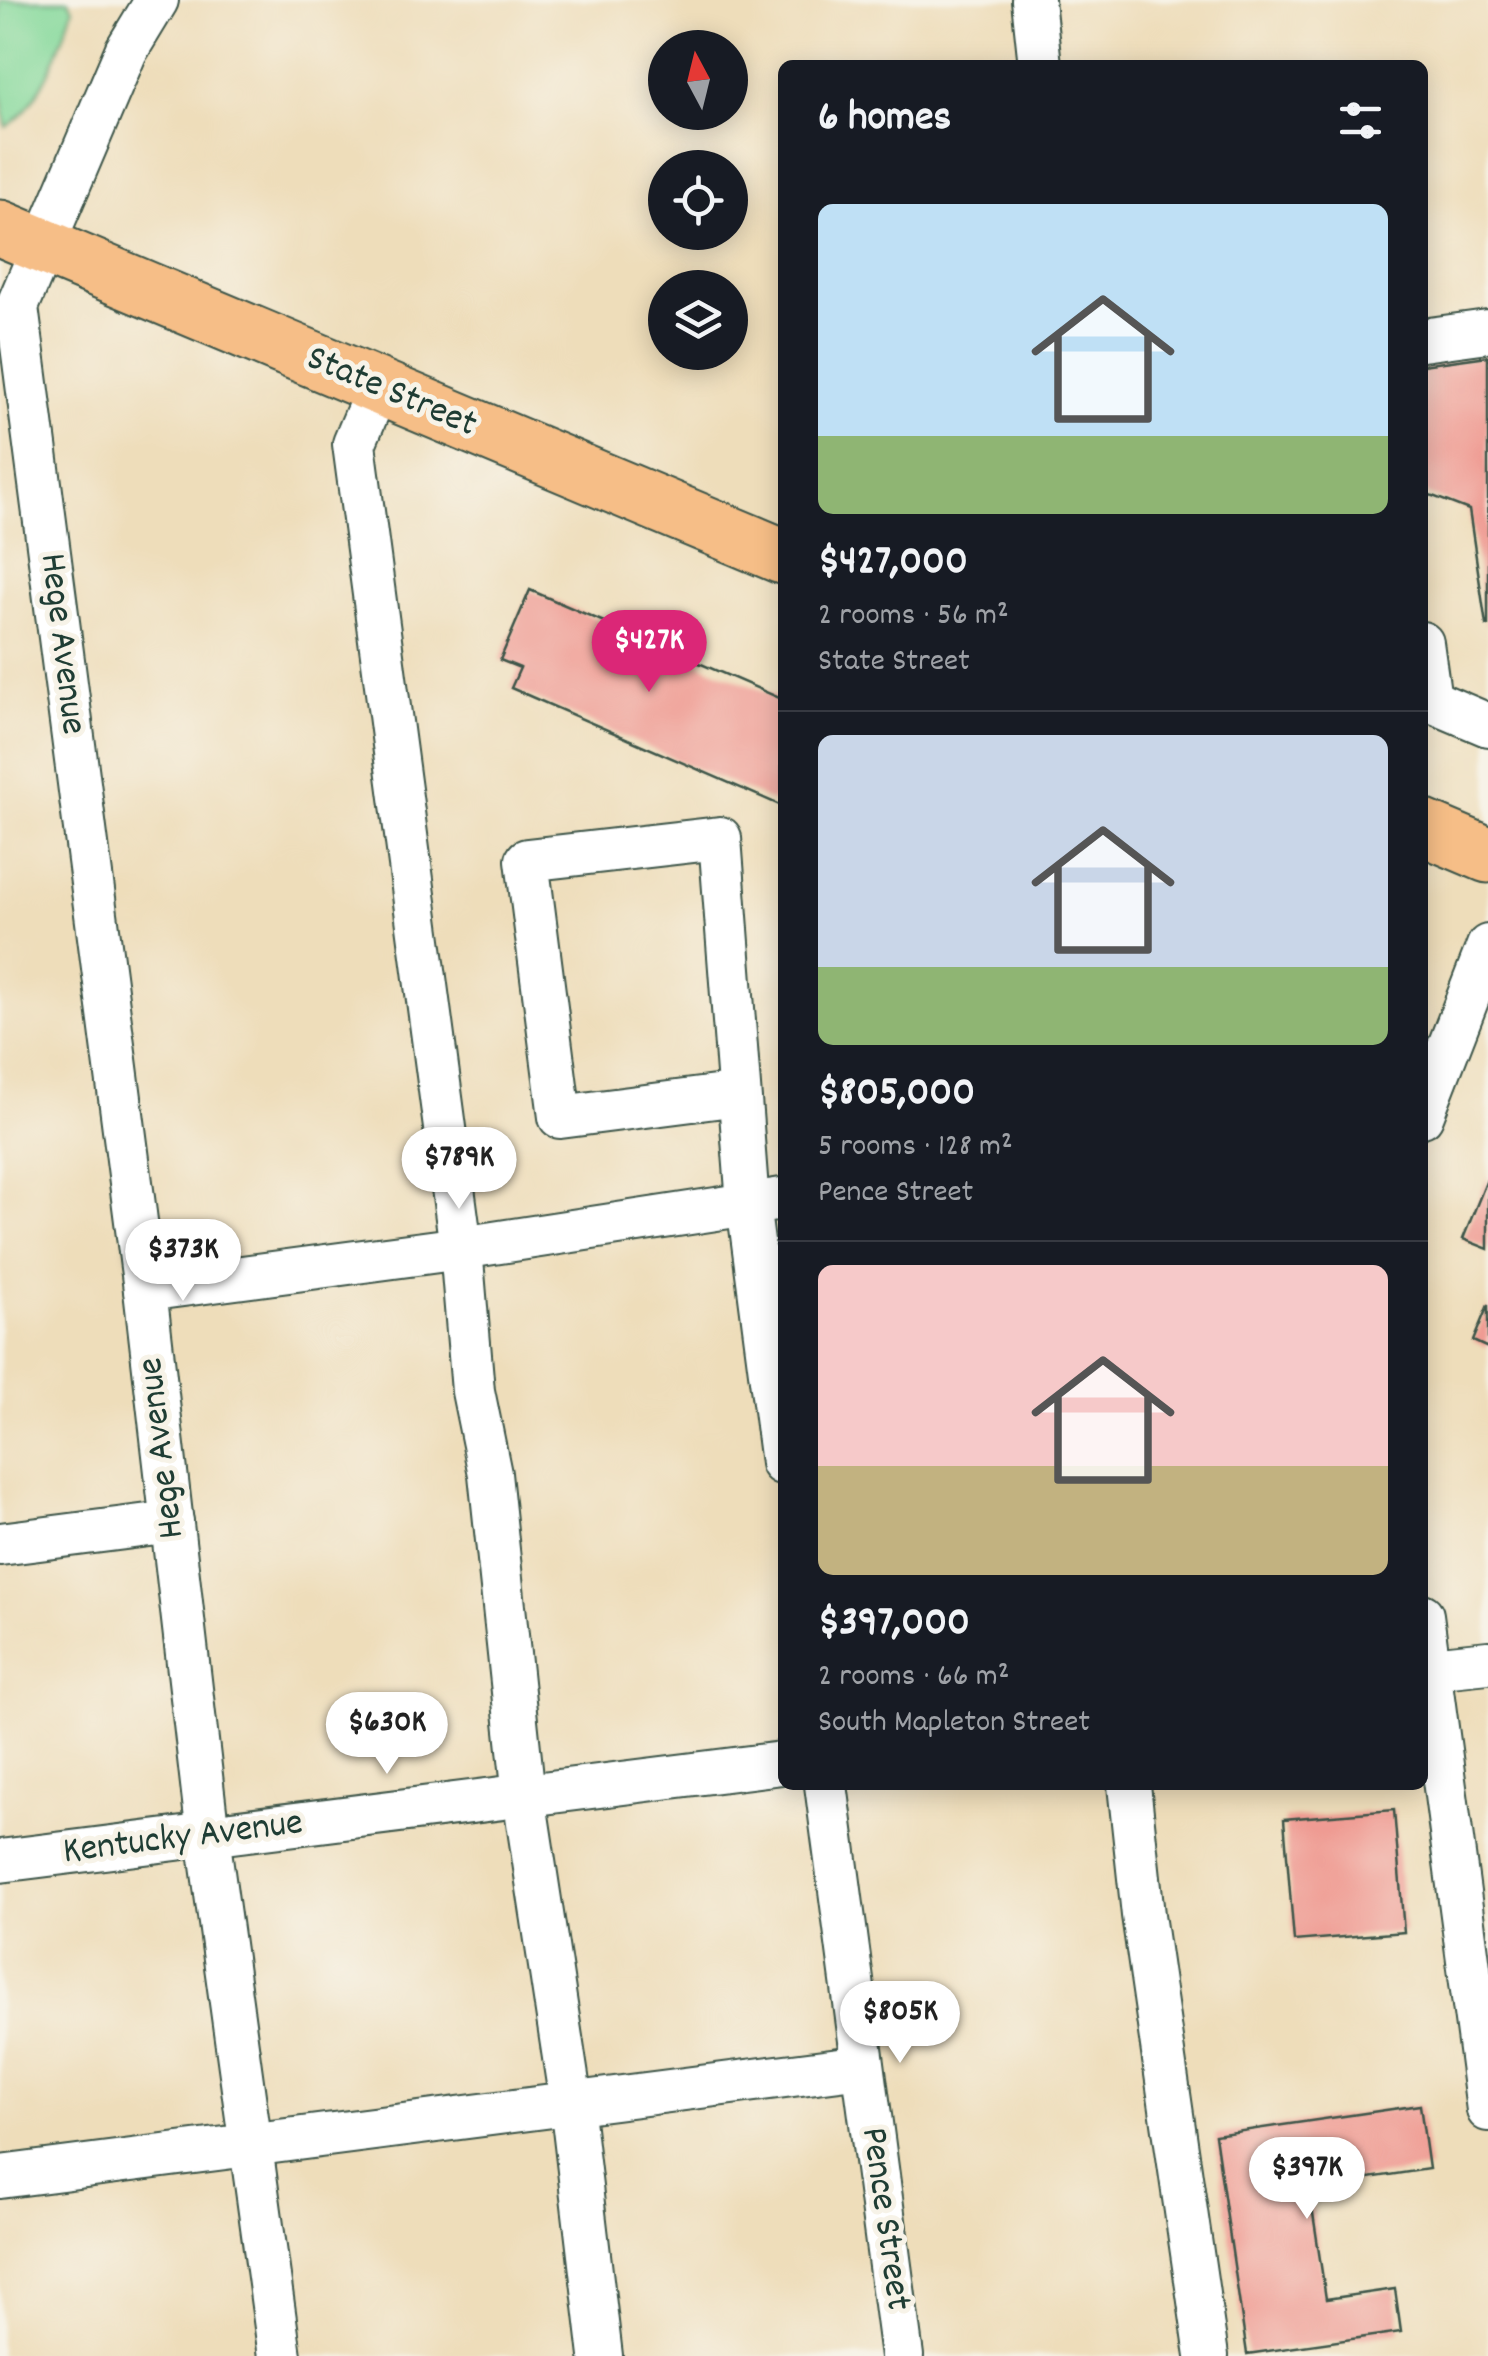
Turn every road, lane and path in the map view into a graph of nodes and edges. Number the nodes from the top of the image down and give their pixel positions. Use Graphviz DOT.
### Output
graph roads {
  1 [pos="1033,0"];
  2 [pos="150,2"];
  3 [pos="1039,60"];
  4 [pos="21,238"];
  5 [pos="1488,332"];
  6 [pos="1428,339"];
  7 [pos="13,380"];
  8 [pos="378,387"];
  9 [pos="778,554"];
  10 [pos="1428,700"];
  11 [pos="1488,725"];
  12 [pos="1428,829"];
  13 [pos="1487,851"];
  14 [pos="1488,946"];
  15 [pos="739,1094"];
  16 [pos="1428,1101"];
  17 [pos="765,1202"];
  18 [pos="460,1248"];
  19 [pos="144,1290"];
  20 [pos="778,1402"];
  21 [pos="172,1522"];
  22 [pos="0,1544"];
  23 [pos="1488,1662"];
  24 [pos="1428,1669"];
  25 [pos="1428,1683"];
  26 [pos="778,1764"];
  27 [pos="827,1790"];
  28 [pos="1130,1790"];
  29 [pos="524,1796"];
  30 [pos="208,1836"];
  31 [pos="0,1860"];
  32 [pos="864,2066"];
  33 [pos="570,2104"];
  34 [pos="1488,2110"];
  35 [pos="250,2144"];
  36 [pos="0,2177"];
  37 [pos="280,2356"];
  38 [pos="601,2356"];
  39 [pos="902,2356"];
  40 [pos="1207,2356"];
  1 -- 3 [label="street"];
  2 -- 4 [label="street, Hege Avenue"];
  4 -- 7 [label="street, Hege Avenue"];
  4 -- 8 [label="highway, State Street"];
  5 -- 6 [label="street"];
  7 -- 19 [label="street, Hege Avenue"];
  8 -- 9 [label="highway, State Street"];
  8 -- 18 [label="street"];
  10 -- 11 [label="street"];
  12 -- 13 [label="highway"];
  14 -- 16 [label="street"];
  15 -- 15 [label="street"];
  15 -- 17 [label="street"];
  17 -- 18 [label="street"];
  17 -- 20 [label="street"];
  18 -- 19 [label="street"];
  18 -- 29 [label="street"];
  19 -- 21 [label="street, Hege Avenue"];
  21 -- 22 [label="street"];
  21 -- 30 [label="street, Hege Avenue"];
  23 -- 24 [label="street"];
  25 -- 34 [label="street"];
  26 -- 29 [label="street, Kentucky Avenue"];
  27 -- 32 [label="street, Pence Street"];
  28 -- 40 [label="street"];
  29 -- 30 [label="street, Kentucky Avenue"];
  29 -- 33 [label="street"];
  30 -- 31 [label="street, Kentucky Avenue"];
  30 -- 35 [label="street, Hege Avenue"];
  32 -- 33 [label="street"];
  32 -- 39 [label="street, Pence Street"];
  33 -- 35 [label="street"];
  33 -- 38 [label="street"];
  35 -- 36 [label="street"];
  35 -- 37 [label="street, Hege Avenue"];
}
